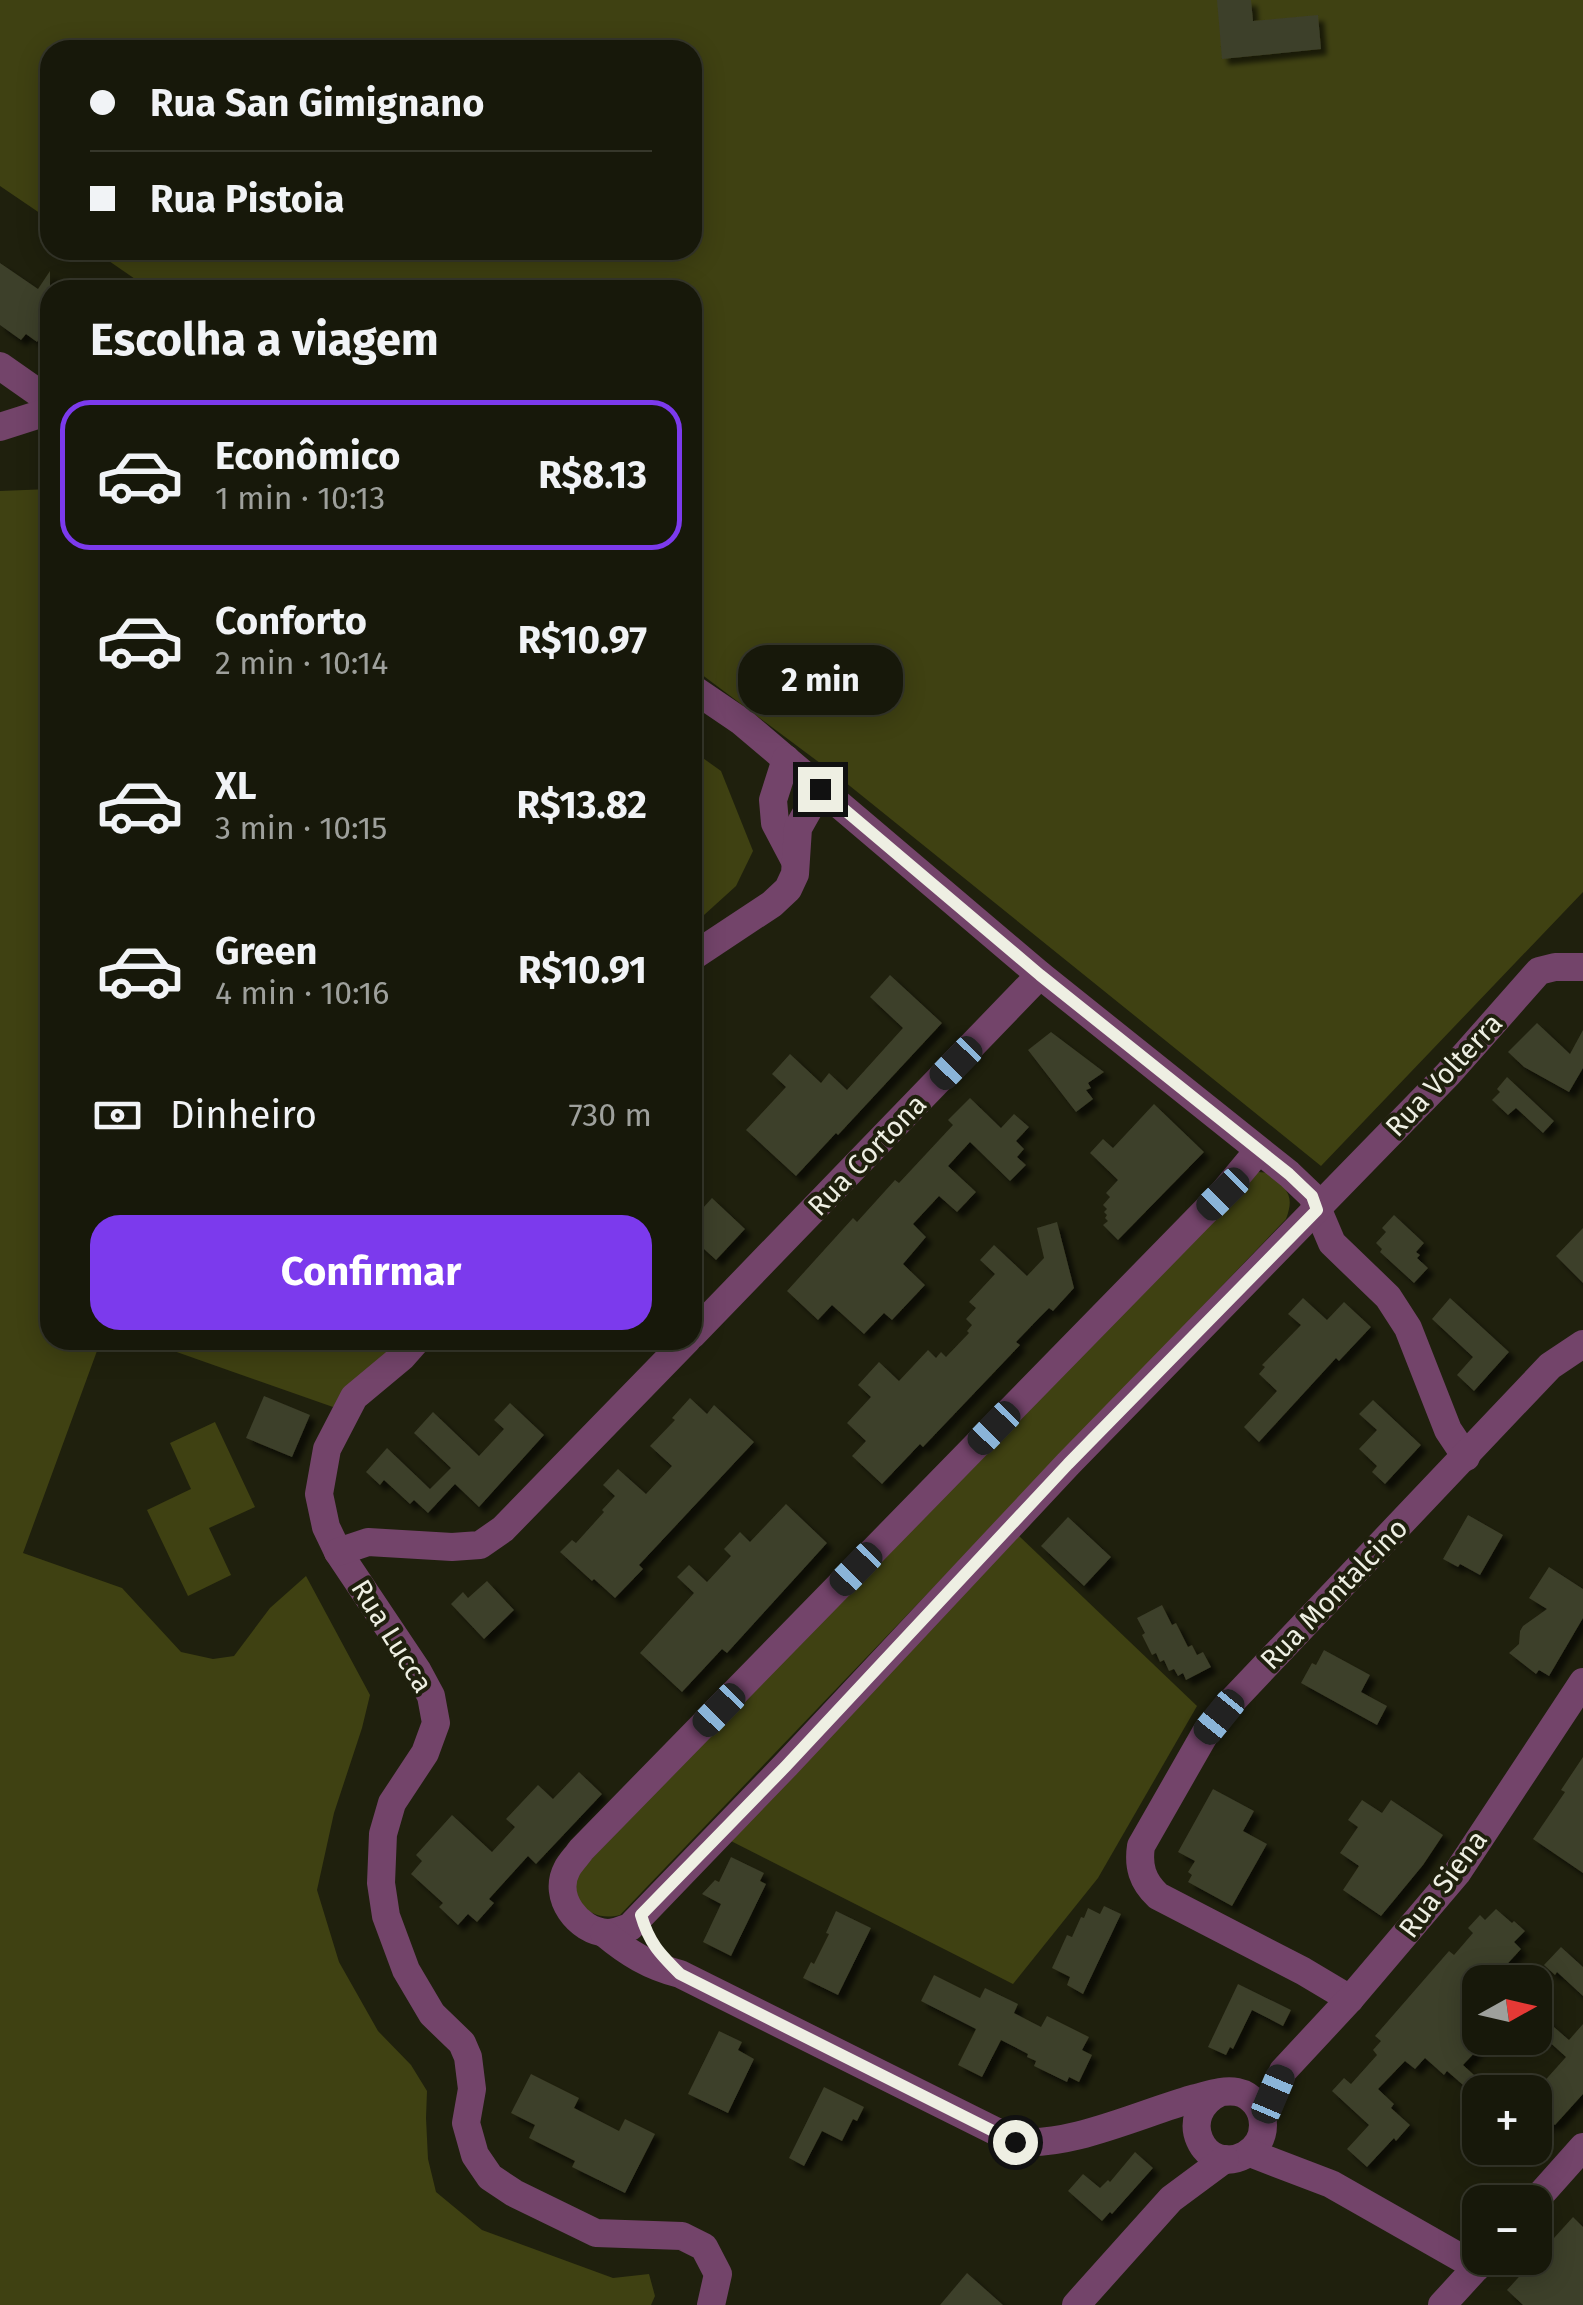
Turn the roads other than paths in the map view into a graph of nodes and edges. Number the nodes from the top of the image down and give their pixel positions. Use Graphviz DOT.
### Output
graph roads {
  1 [pos="0,366"];
  2 [pos="40,394"];
  3 [pos="40,414"];
  4 [pos="0,428"];
  5 [pos="702,695"];
  6 [pos="786,759"];
  7 [pos="820,789"];
  8 [pos="796,862"];
  9 [pos="702,950"];
  10 [pos="1583,967"];
  11 [pos="1040,975"];
  12 [pos="1258,1150"];
  13 [pos="1317,1210"];
  14 [pos="702,1325"];
  15 [pos="1583,1344"];
  16 [pos="408,1350"];
  17 [pos="677,1350"];
  18 [pos="1466,1457"];
  19 [pos="338,1552"];
  20 [pos="1583,1682"];
  21 [pos="641,1915"];
  22 [pos="591,1927"];
  23 [pos="680,1974"];
  24 [pos="1350,1998"];
  25 [pos="1282,2071"];
  26 [pos="1228,2091"];
  27 [pos="1144,2116"];
  28 [pos="1198,2137"];
  29 [pos="1250,2140"];
  30 [pos="1583,2147"];
  31 [pos="1549,2185"];
  32 [pos="1171,2199"];
  33 [pos="1462,2252"];
  34 [pos="1469,2275"];
  35 [pos="711,2305"];
  36 [pos="1076,2305"];
  37 [pos="1442,2305"];
  1 -- 2 [label="street"];
  3 -- 4 [label="street"];
  5 -- 6 [label="street"];
  6 -- 7 [label="street"];
  6 -- 8 [label="street"];
  7 -- 8 [label="street"];
  7 -- 11 [label="street"];
  8 -- 9 [label="street"];
  10 -- 13 [label="street, Rua Volterra"];
  11 -- 12 [label="street"];
  11 -- 14 [label="street, Rua Cortona"];
  12 -- 13 [label="street"];
  12 -- 22 [label="street"];
  13 -- 18 [label="street"];
  13 -- 21 [label="street, Rua Volterra"];
  15 -- 18 [label="street, Rua Montalcino"];
  16 -- 19 [label="street, Rua Lucca"];
  17 -- 19 [label="street, Rua Cortona"];
  18 -- 24 [label="street, Rua Montalcino"];
  19 -- 35 [label="street, Rua Lucca"];
  20 -- 24 [label="street, Rua Siena"];
  21 -- 22 [label="street, Rua Volterra"];
  21 -- 23 [label="street"];
  22 -- 23 [label="street, Rua Siena"];
  23 -- 27 [label="street, Rua Siena"];
  24 -- 25 [label="street, Rua Siena"];
  25 -- 26 [label="street, Rua Siena"];
  25 -- 29 [label="street, Rua Siena"];
  26 -- 27 [label="street, Rua Siena"];
  26 -- 28 [label="street"];
  26 -- 29 [label="street"];
  27 -- 28 [label="street"];
  28 -- 29 [label="street"];
  28 -- 32 [label="street"];
  29 -- 32 [label="street"];
  29 -- 33 [label="street"];
  30 -- 31 [label="street"];
  32 -- 36 [label="street"];
  34 -- 37 [label="street"];
}
